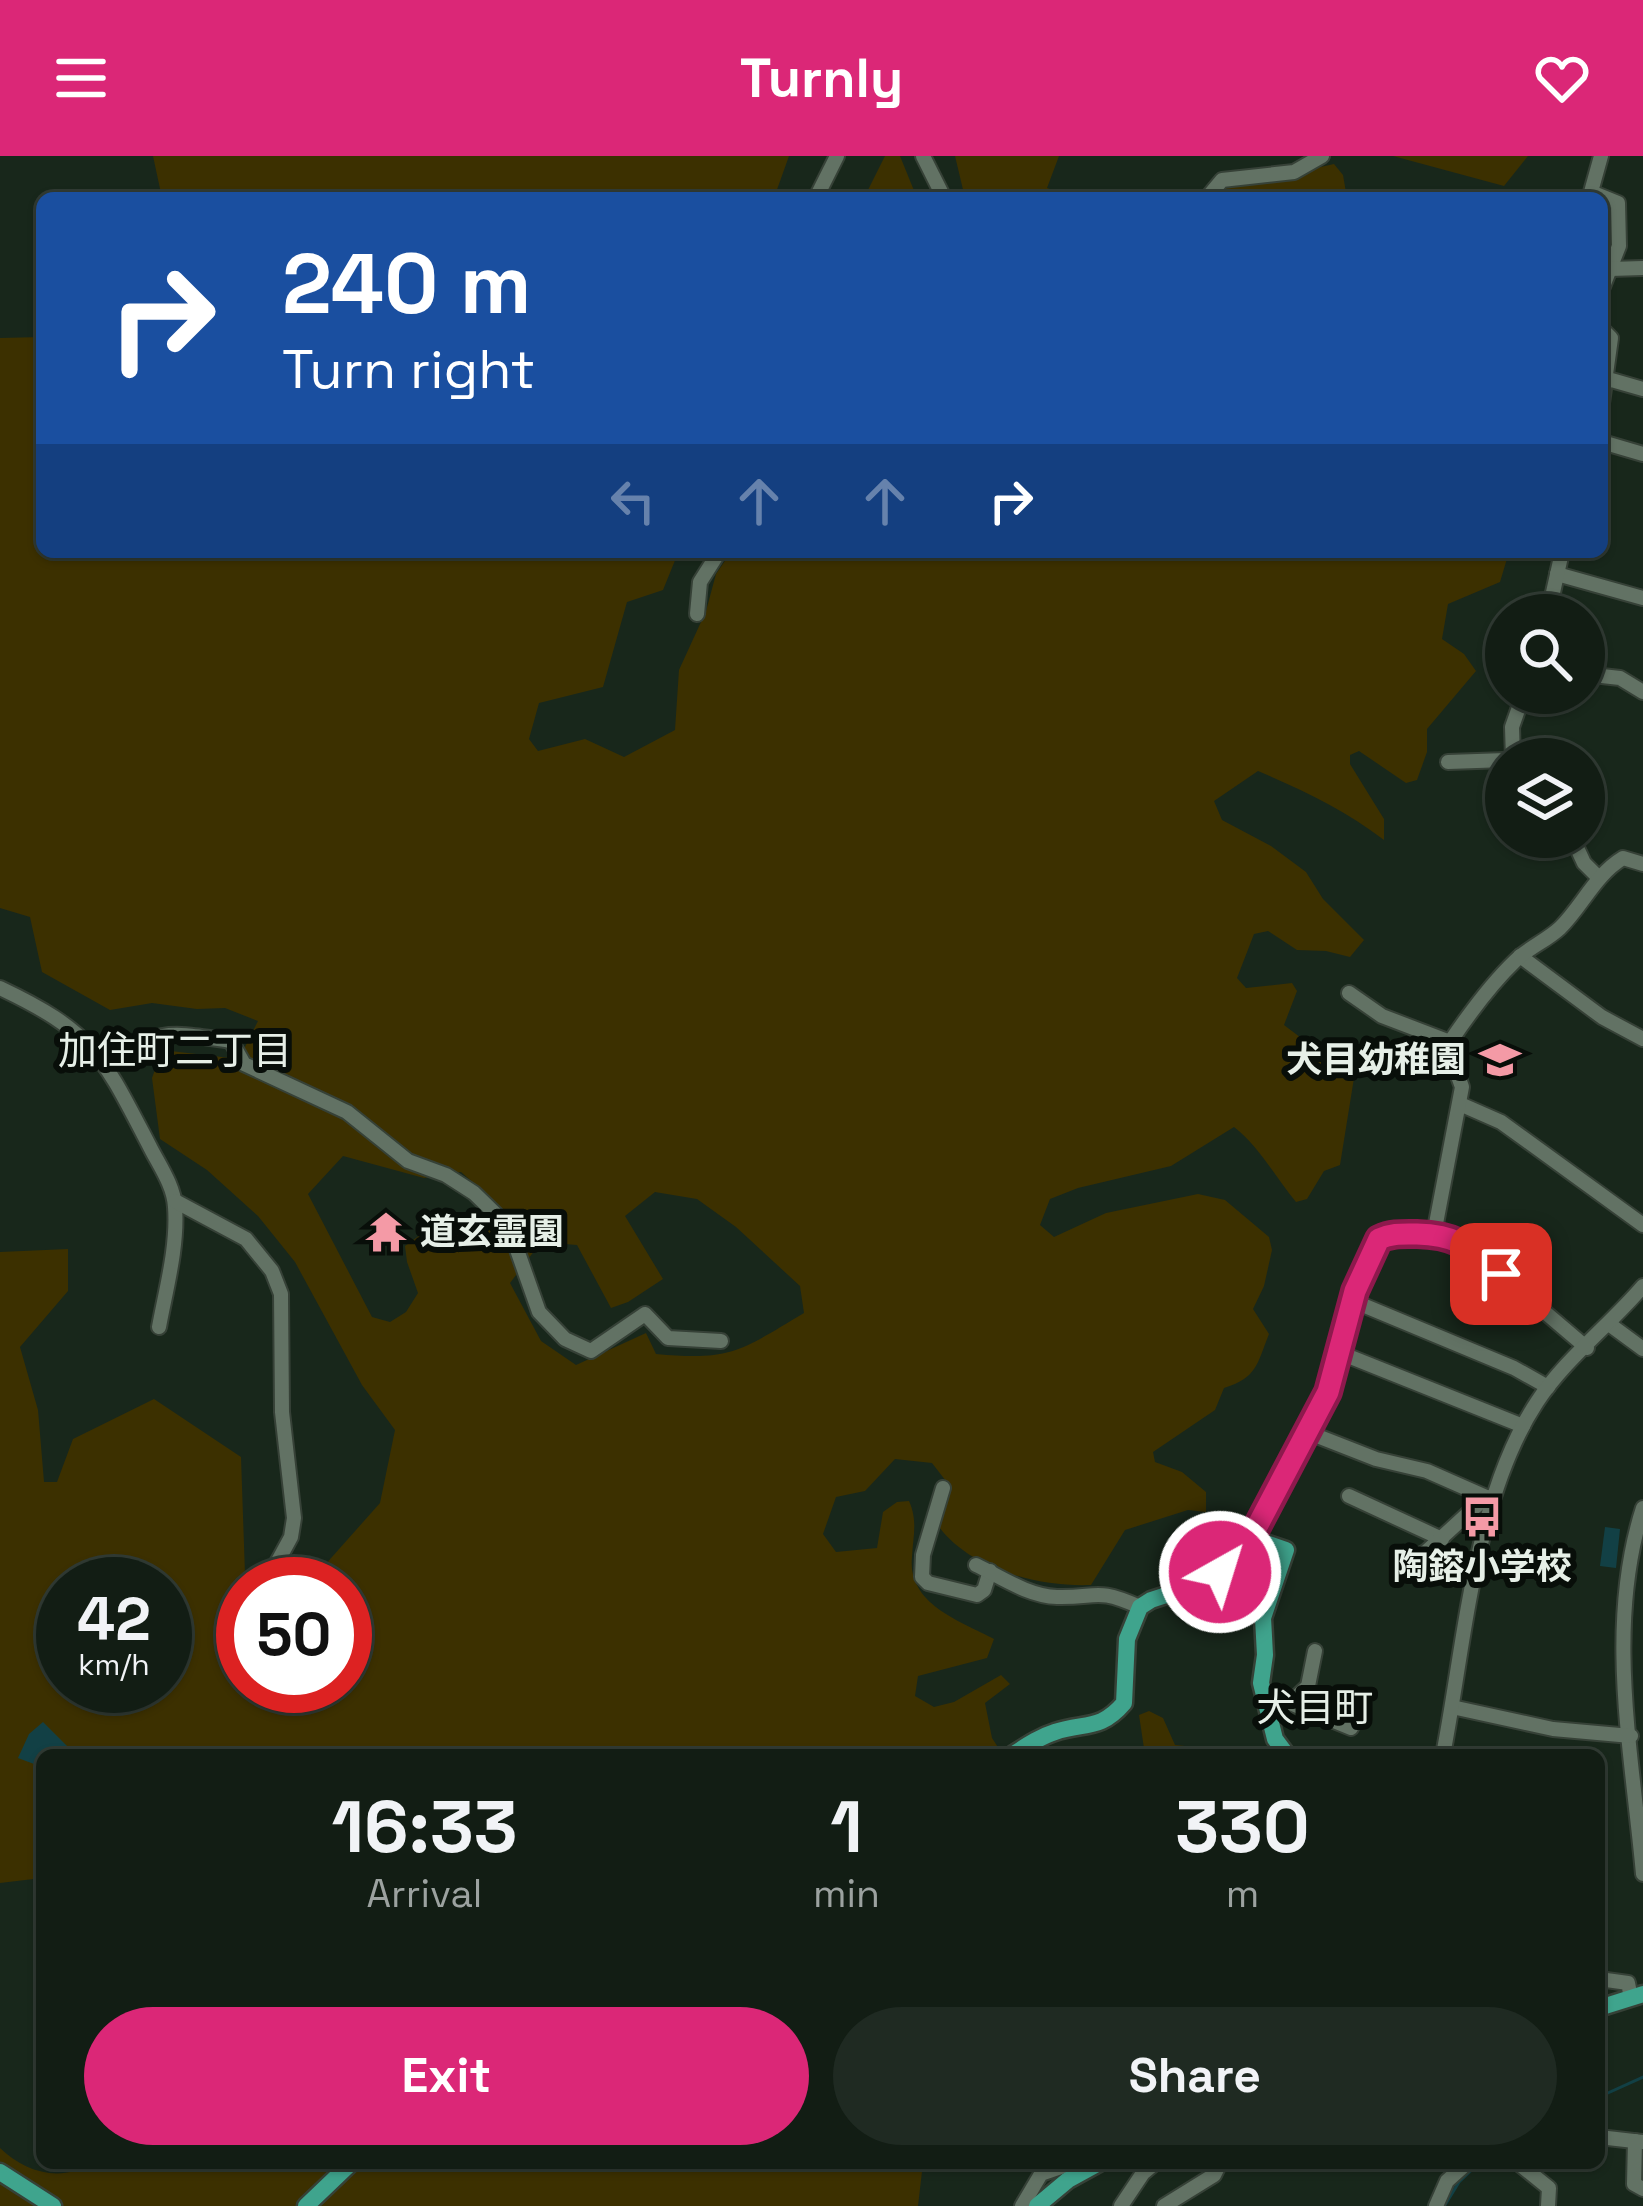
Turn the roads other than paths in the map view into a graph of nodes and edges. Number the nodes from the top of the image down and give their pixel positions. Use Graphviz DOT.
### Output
graph roads {
  1 [pos="837,156"];
  2 [pos="923,156"];
  3 [pos="1322,156"];
  4 [pos="1601,156"];
  5 [pos="819,192"];
  6 [pos="941,192"];
  7 [pos="1212,192"];
  8 [pos="1591,192"];
  9 [pos="1608,199"];
  10 [pos="1643,268"];
  11 [pos="1610,269"];
  12 [pos="1608,274"];
  13 [pos="1608,335"];
  14 [pos="1608,379"];
  15 [pos="1643,389"];
  16 [pos="1608,444"];
  17 [pos="1643,454"];
  18 [pos="715,558"];
  19 [pos="1561,558"];
  20 [pos="1557,574"];
  21 [pos="1553,594"];
  22 [pos="1643,598"];
  23 [pos="697,614"];
  24 [pos="1605,676"];
  25 [pos="1643,692"];
  26 [pos="1485,761"];
  27 [pos="1448,762"];
  28 [pos="1582,858"];
  29 [pos="1643,864"];
  30 [pos="1599,878"];
  31 [pos="1520,956"];
  32 [pos="0,988"];
  33 [pos="1349,993"];
  34 [pos="1643,1039"];
  35 [pos="1450,1042"];
  36 [pos="106,1063"];
  37 [pos="1460,1104"];
  38 [pos="176,1201"];
  39 [pos="1438,1212"];
  40 [pos="1643,1226"];
  41 [pos="1434,1234"];
  42 [pos="1459,1239"];
  43 [pos="1643,1286"];
  44 [pos="1352,1301"];
  45 [pos="1610,1324"];
  46 [pos="159,1328"];
  47 [pos="721,1342"];
  48 [pos="1586,1348"];
  49 [pos="1643,1349"];
  50 [pos="1339,1352"];
  51 [pos="1548,1388"];
  52 [pos="1523,1426"];
  53 [pos="1306,1432"];
  54 [pos="943,1487"];
  55 [pos="1489,1497"];
  56 [pos="1354,1503"];
  57 [pos="1643,1508"];
  58 [pos="1251,1538"];
  59 [pos="1442,1539"];
  60 [pos="280,1557"];
  61 [pos="1402,1565"];
  62 [pos="1140,1607"];
  63 [pos="1315,1652"];
  64 [pos="1266,1700"];
  65 [pos="1290,1703"];
  66 [pos="1452,1707"];
  67 [pos="1351,1728"];
  68 [pos="1631,1736"];
  69 [pos="1023,1749"];
  70 [pos="1282,1749"];
  71 [pos="1444,1749"];
  72 [pos="1643,1874"];
  73 [pos="1605,1979"];
  74 [pos="1637,1996"];
  75 [pos="1605,2006"];
  76 [pos="1605,2139"];
  77 [pos="1639,2142"];
  78 [pos="345,2169"];
  79 [pos="1059,2169"];
  80 [pos="1074,2169"];
  81 [pos="1148,2169"];
  82 [pos="1217,2169"];
  83 [pos="1461,2169"];
  84 [pos="1526,2169"];
  85 [pos="0,2172"];
  86 [pos="1643,2189"];
  87 [pos="307,2205"];
  88 [pos="53,2206"];
  89 [pos="1022,2206"];
  90 [pos="1037,2206"];
  91 [pos="1120,2206"];
  92 [pos="1164,2206"];
  93 [pos="1436,2206"];
  94 [pos="1548,2206"];
  1 -- 5 [label="street"];
  2 -- 6 [label="street"];
  3 -- 7 [label="street"];
  4 -- 8 [label="street"];
  9 -- 11 [label="street"];
  10 -- 11 [label="street"];
  11 -- 12 [label="street"];
  13 -- 14 [label="street"];
  14 -- 15 [label="street"];
  16 -- 17 [label="street"];
  18 -- 23 [label="street"];
  19 -- 20 [label="street"];
  20 -- 21 [label="street"];
  20 -- 22 [label="street"];
  24 -- 25 [label="street"];
  26 -- 27 [label="street"];
  28 -- 30 [label="street"];
  29 -- 30 [label="street"];
  30 -- 31 [label="street"];
  31 -- 34 [label="street"];
  31 -- 35 [label="street"];
  32 -- 36 [label="street"];
  33 -- 35 [label="street"];
  35 -- 37 [label="street"];
  36 -- 38 [label="street"];
  36 -- 47 [label="street"];
  37 -- 39 [label="street"];
  37 -- 40 [label="street"];
  38 -- 46 [label="street"];
  38 -- 60 [label="street"];
  39 -- 41 [label="street"];
  39 -- 42 [label="street"];
  41 -- 42 [label="street"];
  41 -- 44 [label="street"];
  42 -- 48 [label="street"];
  43 -- 45 [label="street"];
  44 -- 50 [label="street"];
  44 -- 51 [label="street"];
  45 -- 48 [label="street"];
  45 -- 49 [label="street"];
  48 -- 51 [label="street"];
  50 -- 52 [label="street"];
  50 -- 53 [label="street"];
  51 -- 52 [label="street"];
  52 -- 55 [label="street"];
  53 -- 55 [label="street"];
  53 -- 58 [label="street"];
  54 -- 62 [label="street"];
  55 -- 59 [label="street"];
  55 -- 66 [label="street"];
  56 -- 59 [label="street"];
  57 -- 68 [label="street"];
  58 -- 62 [label="main road"];
  58 -- 64 [label="main road"];
  59 -- 61 [label="street"];
  62 -- 69 [label="main road"];
  63 -- 65 [label="street"];
  64 -- 65 [label="street"];
  64 -- 70 [label="main road"];
  65 -- 67 [label="street"];
  66 -- 68 [label="street"];
  66 -- 71 [label="street"];
  68 -- 72 [label="street"];
  73 -- 74 [label="street"];
  74 -- 75 [label="main road"];
  76 -- 77 [label="street"];
  77 -- 86 [label="street"];
  78 -- 87 [label="main road"];
  79 -- 89 [label="street"];
  80 -- 90 [label="main road"];
  81 -- 91 [label="street"];
  82 -- 92 [label="street"];
  83 -- 93 [label="street"];
  84 -- 94 [label="street"];
  85 -- 88 [label="main road"];
}
